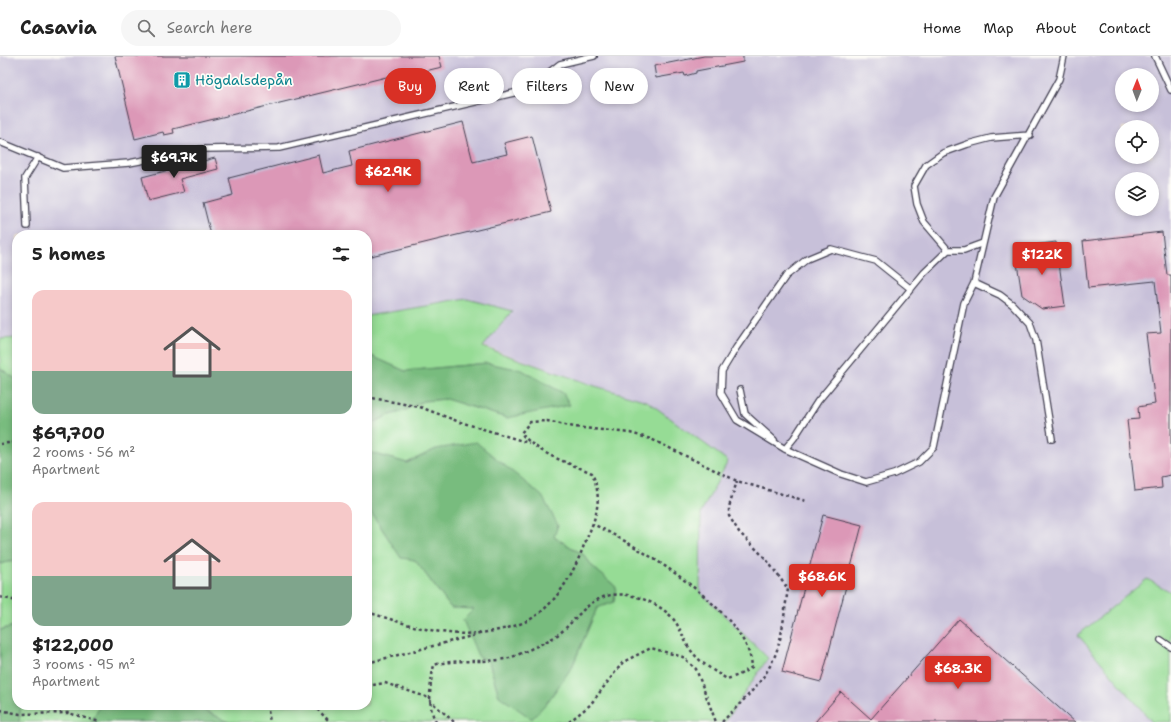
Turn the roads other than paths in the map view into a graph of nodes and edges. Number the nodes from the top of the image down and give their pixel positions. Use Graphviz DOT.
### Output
graph roads {
  1 [pos="594,56"];
  2 [pos="1064,56"];
  3 [pos="1155,56"];
  4 [pos="1171,90"];
  5 [pos="1030,135"];
  6 [pos="0,142"];
  7 [pos="38,157"];
  8 [pos="27,226"];
  9 [pos="983,243"];
  10 [pos="948,250"];
  11 [pos="974,283"];
  12 [pos="911,288"];
  13 [pos="740,390"];
  14 [pos="1052,439"];
  15 [pos="785,450"];
  16 [pos="1162,640"];
  17 [pos="1171,647"];
  1 -- 7 [label="lane"];
  2 -- 5 [label="lane"];
  3 -- 4 [label="lane"];
  5 -- 9 [label="lane"];
  5 -- 10 [label="lane"];
  6 -- 7 [label="lane"];
  7 -- 8 [label="lane"];
  9 -- 10 [label="lane"];
  9 -- 11 [label="lane"];
  10 -- 12 [label="lane"];
  11 -- 14 [label="lane"];
  11 -- 15 [label="lane"];
  12 -- 15 [label="lane"];
  12 -- 15 [label="lane"];
  13 -- 15 [label="lane"];
  16 -- 17 [label="lane"];
}
